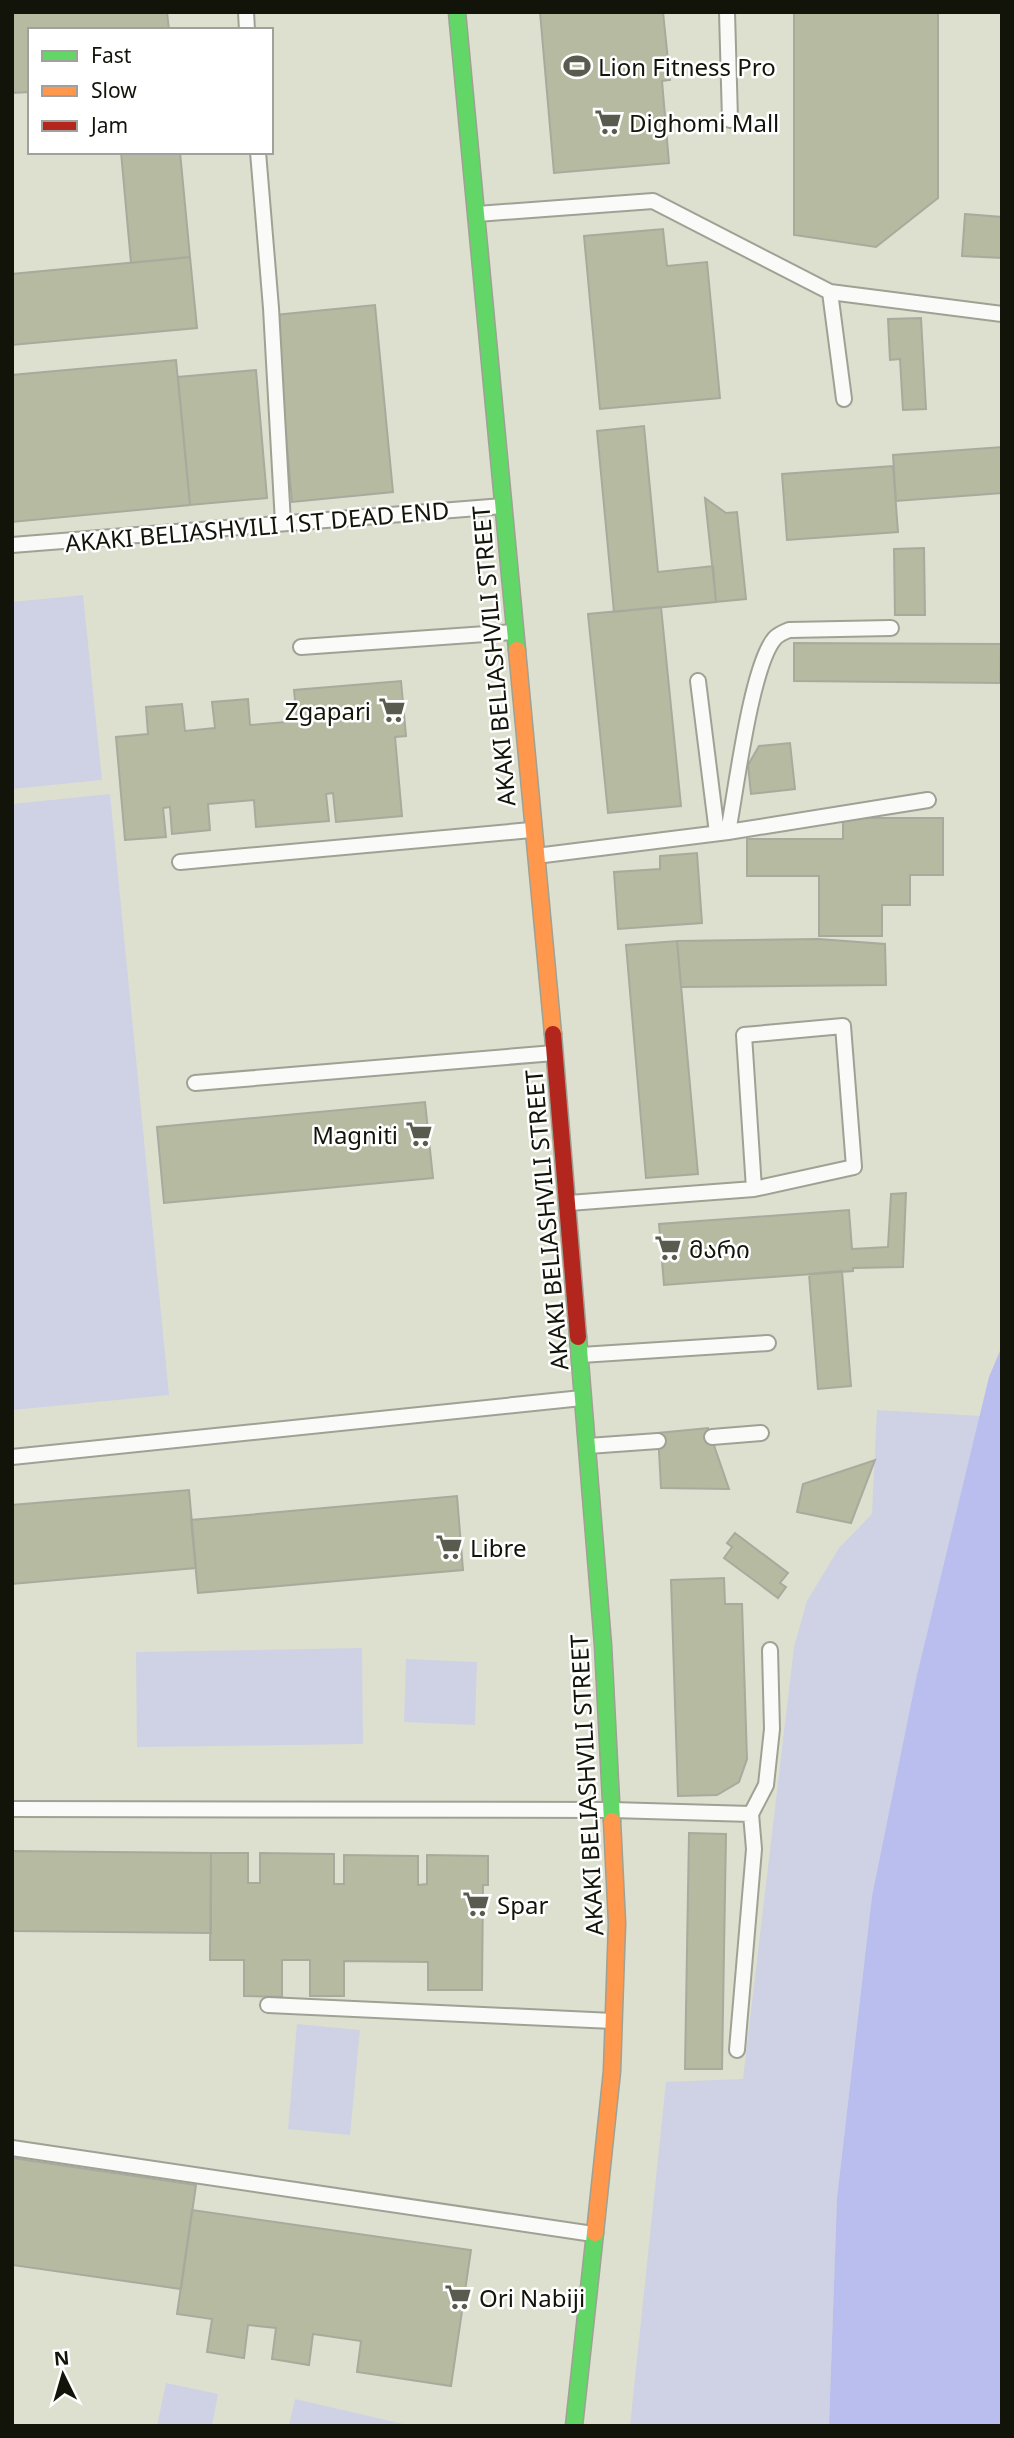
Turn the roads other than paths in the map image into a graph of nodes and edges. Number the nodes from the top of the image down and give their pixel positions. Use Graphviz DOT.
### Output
graph roads {
  1 [pos="457,12"];
  2 [pos="727,12"];
  3 [pos="730,120"];
  4 [pos="258,154"];
  5 [pos="476,214"];
  6 [pos="830,292"];
  7 [pos="1002,314"];
  8 [pos="844,399"];
  9 [pos="503,506"];
  10 [pos="283,523"];
  11 [pos="12,545"];
  12 [pos="891,628"];
  13 [pos="514,632"];
  14 [pos="301,647"];
  15 [pos="698,681"];
  16 [pos="928,800"];
  17 [pos="532,830"];
  18 [pos="723,832"];
  19 [pos="535,856"];
  20 [pos="180,862"];
  21 [pos="555,1053"];
  22 [pos="195,1083"];
  23 [pos="754,1189"];
  24 [pos="567,1203"];
  25 [pos="768,1343"];
  26 [pos="580,1355"];
  27 [pos="583,1398"];
  28 [pos="761,1433"];
  29 [pos="712,1437"];
  30 [pos="659,1441"];
  31 [pos="587,1446"];
  32 [pos="12,1457"];
  33 [pos="770,1650"];
  34 [pos="12,1809"];
  35 [pos="612,1810"];
  36 [pos="751,1814"];
  37 [pos="268,2005"];
  38 [pos="614,2021"];
  39 [pos="737,2050"];
  40 [pos="12,2148"];
  41 [pos="594,2235"];
  42 [pos="574,2426"];
  1 -- 5 [label="main road, AKAKI BELIASHVILI STREET"];
  2 -- 3 [label="lane"];
  4 -- 10 [label="lane"];
  5 -- 6 [label="lane"];
  5 -- 9 [label="main road, AKAKI BELIASHVILI STREET"];
  6 -- 7 [label="lane"];
  6 -- 8 [label="lane"];
  9 -- 10 [label="lane, AKAKI BELIASHVILI 1ST DEAD END"];
  9 -- 13 [label="main road, AKAKI BELIASHVILI STREET"];
  10 -- 11 [label="lane, AKAKI BELIASHVILI 1ST DEAD END"];
  12 -- 18 [label="lane"];
  13 -- 14 [label="lane"];
  13 -- 17 [label="main road, AKAKI BELIASHVILI STREET"];
  15 -- 18 [label="lane"];
  16 -- 18 [label="lane"];
  17 -- 19 [label="main road, AKAKI BELIASHVILI STREET"];
  17 -- 20 [label="lane"];
  18 -- 19 [label="lane"];
  19 -- 21 [label="main road, AKAKI BELIASHVILI STREET"];
  21 -- 22 [label="lane"];
  21 -- 24 [label="main road, AKAKI BELIASHVILI STREET"];
  23 -- 23 [label="lane"];
  23 -- 24 [label="lane"];
  24 -- 26 [label="main road, AKAKI BELIASHVILI STREET"];
  25 -- 26 [label="lane"];
  26 -- 27 [label="main road, AKAKI BELIASHVILI STREET"];
  27 -- 31 [label="main road, AKAKI BELIASHVILI STREET"];
  27 -- 32 [label="lane"];
  28 -- 29 [label="lane"];
  30 -- 31 [label="lane"];
  31 -- 35 [label="main road, AKAKI BELIASHVILI STREET"];
  33 -- 36 [label="lane"];
  34 -- 35 [label="lane"];
  35 -- 36 [label="lane"];
  35 -- 38 [label="main road, AKAKI BELIASHVILI STREET"];
  36 -- 39 [label="lane"];
  37 -- 38 [label="lane"];
  38 -- 41 [label="main road, AKAKI BELIASHVILI STREET"];
  40 -- 41 [label="lane"];
  41 -- 42 [label="main road, AKAKI BELIASHVILI STREET"];
}
